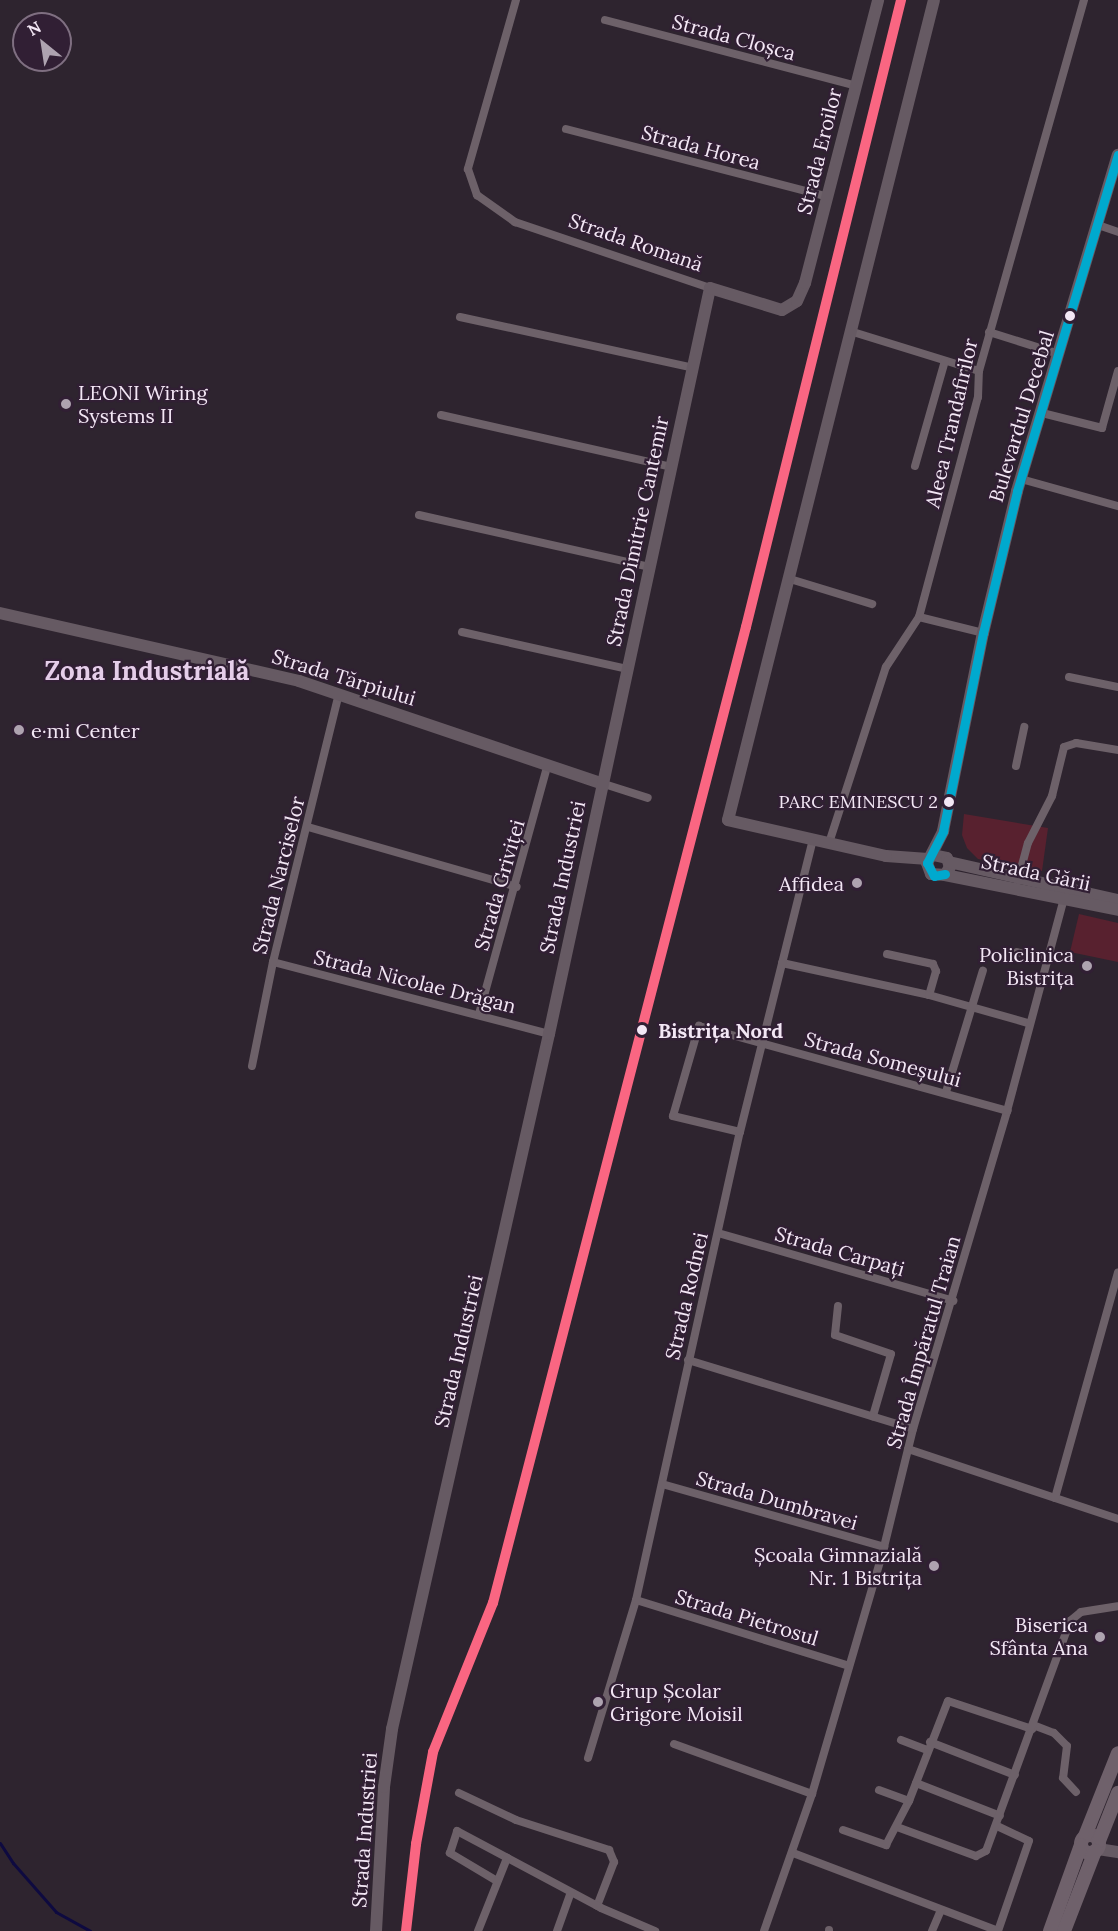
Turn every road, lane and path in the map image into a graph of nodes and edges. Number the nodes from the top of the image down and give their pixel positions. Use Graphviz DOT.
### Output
graph roads {
  1 [pos="516,0"];
  2 [pos="878,0"];
  3 [pos="934,0"];
  4 [pos="1084,0"];
  5 [pos="605,20"];
  6 [pos="856,86"];
  7 [pos="566,129"];
  8 [pos="1118,155"];
  9 [pos="828,196"];
  10 [pos="1098,225"];
  11 [pos="1118,232"];
  12 [pos="710,288"];
  13 [pos="790,308"];
  14 [pos="460,317"];
  15 [pos="853,332"];
  16 [pos="989,332"];
  17 [pos="1059,354"];
  18 [pos="945,361"];
  19 [pos="693,368"];
  20 [pos="978,371"];
  21 [pos="1118,371"];
  22 [pos="1042,413"];
  23 [pos="441,415"];
  24 [pos="915,466"];
  25 [pos="671,467"];
  26 [pos="1021,479"];
  27 [pos="1118,506"];
  28 [pos="419,515"];
  29 [pos="649,567"];
  30 [pos="790,579"];
  31 [pos="872,604"];
  32 [pos="0,613"];
  33 [pos="919,617"];
  34 [pos="462,632"];
  35 [pos="983,633"];
  36 [pos="627,669"];
  37 [pos="1069,677"];
  38 [pos="1118,687"];
  39 [pos="339,693"];
  40 [pos="1024,727"];
  41 [pos="1118,750"];
  42 [pos="548,764"];
  43 [pos="1016,766"];
  44 [pos="601,783"];
  45 [pos="648,798"];
  46 [pos="308,827"];
  47 [pos="813,839"];
  48 [pos="829,843"];
  49 [pos="938,863"];
  50 [pos="1018,880"];
  51 [pos="517,887"];
  52 [pos="1064,898"];
  53 [pos="1118,900"];
  54 [pos="1118,910"];
  55 [pos="1017,952"];
  56 [pos="887,954"];
  57 [pos="1047,960"];
  58 [pos="273,962"];
  59 [pos="782,963"];
  60 [pos="983,970"];
  61 [pos="929,996"];
  62 [pos="973,1007"];
  63 [pos="479,1014"];
  64 [pos="1028,1023"];
  65 [pos="549,1034"];
  66 [pos="763,1043"];
  67 [pos="252,1066"];
  68 [pos="946,1092"];
  69 [pos="1007,1111"];
  70 [pos="740,1132"];
  71 [pos="718,1233"];
  72 [pos="1118,1273"];
  73 [pos="953,1301"];
  74 [pos="838,1306"];
  75 [pos="688,1360"];
  76 [pos="873,1416"];
  77 [pos="913,1429"];
  78 [pos="908,1449"];
  79 [pos="662,1484"];
  80 [pos="1055,1498"];
  81 [pos="1118,1519"];
  82 [pos="884,1547"];
  83 [pos="636,1600"];
  84 [pos="1118,1606"];
  85 [pos="849,1666"];
  86 [pos="1032,1727"];
  87 [pos="901,1740"];
  88 [pos="674,1744"];
  89 [pos="929,1746"];
  90 [pos="1118,1754"];
  91 [pos="588,1758"];
  92 [pos="1015,1775"];
  93 [pos="916,1783"];
  94 [pos="879,1790"];
  95 [pos="1076,1792"];
  96 [pos="459,1793"];
  97 [pos="812,1794"];
  98 [pos="1118,1794"];
  99 [pos="909,1801"];
  100 [pos="1000,1816"];
  101 [pos="997,1826"];
  102 [pos="897,1827"];
  103 [pos="843,1830"];
  104 [pos="1093,1844"];
  105 [pos="1116,1852"];
  106 [pos="793,1853"];
  107 [pos="507,1858"];
  108 [pos="497,1881"];
  109 [pos="571,1892"];
  110 [pos="597,1906"];
  111 [pos="941,1910"];
  112 [pos="653,1930"];
  113 [pos="376,1931"];
  114 [pos="478,1931"];
  115 [pos="557,1931"];
  116 [pos="764,1931"];
  117 [pos="932,1931"];
  118 [pos="998,1931"];
  119 [pos="1050,1931"];
  120 [pos="1064,1931"];
  1 -- 12 [label="street, Strada Romană"];
  2 -- 6 [label="street, Strada Eroilor"];
  3 -- 15 [label="street"];
  4 -- 16 [label="street, Aleea Trandafirilor"];
  5 -- 6 [label="street, Strada Cloșca"];
  6 -- 9 [label="street, Strada Eroilor"];
  7 -- 9 [label="street, Strada Horea"];
  8 -- 10 [label="street, Bulevardul Decebal"];
  9 -- 13 [label="street, Strada Eroilor"];
  10 -- 11 [label="street"];
  10 -- 17 [label="street, Bulevardul Decebal"];
  12 -- 13 [label="street, Strada Romană"];
  12 -- 19 [label="street, Strada Dimitrie Cantemir"];
  14 -- 19 [label="street"];
  15 -- 18 [label="street"];
  15 -- 30 [label="street"];
  16 -- 17 [label="street"];
  16 -- 20 [label="street, Aleea Trandafirilor"];
  17 -- 22 [label="street, Bulevardul Decebal"];
  18 -- 20 [label="street"];
  18 -- 24 [label="street"];
  19 -- 25 [label="street, Strada Dimitrie Cantemir"];
  20 -- 33 [label="street, Aleea Trandafirilor"];
  21 -- 22 [label="street"];
  22 -- 26 [label="street, Bulevardul Decebal"];
  23 -- 25 [label="street"];
  25 -- 29 [label="street, Strada Dimitrie Cantemir"];
  26 -- 27 [label="street"];
  26 -- 35 [label="street, Bulevardul Decebal"];
  28 -- 29 [label="street"];
  29 -- 36 [label="street, Strada Dimitrie Cantemir"];
  30 -- 31 [label="street"];
  30 -- 47 [label="street, Strada Gării"];
  32 -- 39 [label="street, Strada Tărpiului"];
  33 -- 35 [label="street"];
  33 -- 48 [label="street, Aleea Trandafirilor"];
  34 -- 36 [label="street"];
  35 -- 49 [label="street, Bulevardul Decebal"];
  36 -- 44 [label="street, Strada Dimitrie Cantemir"];
  37 -- 38 [label="street"];
  39 -- 42 [label="street, Strada Tărpiului"];
  39 -- 46 [label="street, Strada Narciselor"];
  40 -- 43 [label="street"];
  41 -- 50 [label="street"];
  42 -- 44 [label="street, Strada Tărpiului"];
  42 -- 51 [label="street, Strada Griviței"];
  44 -- 45 [label="street"];
  44 -- 65 [label="street, Strada Industriei"];
  46 -- 51 [label="street"];
  46 -- 58 [label="street, Strada Narciselor"];
  47 -- 48 [label="street, Strada Gării"];
  47 -- 59 [label="street, Strada Rodnei"];
  48 -- 49 [label="street, Strada Gării"];
  49 -- 50 [label="street, Strada Gării"];
  49 -- 52 [label="street, Strada Gării"];
  50 -- 53 [label="street, Strada Gării"];
  51 -- 63 [label="street, Strada Griviței"];
  52 -- 54 [label="street, Strada Gării"];
  52 -- 57 [label="street, Strada Împăratul Traian"];
  55 -- 57 [label="street"];
  56 -- 61 [label="street"];
  57 -- 64 [label="street, Strada Împăratul Traian"];
  58 -- 63 [label="street, Strada Nicolae Drăgan"];
  58 -- 67 [label="street, Strada Narciselor"];
  59 -- 61 [label="street"];
  59 -- 66 [label="street, Strada Rodnei"];
  60 -- 62 [label="street"];
  61 -- 62 [label="street"];
  62 -- 64 [label="street"];
  62 -- 68 [label="street"];
  63 -- 65 [label="street, Strada Nicolae Drăgan"];
  64 -- 69 [label="street, Strada Împăratul Traian"];
  65 -- 113 [label="street, Strada Industriei"];
  66 -- 68 [label="street, Strada Someșului"];
  66 -- 70 [label="street, Strada Rodnei"];
  66 -- 70 [label="street, Strada Someșului"];
  68 -- 69 [label="street, Strada Someșului"];
  69 -- 73 [label="street, Strada Împăratul Traian"];
  70 -- 71 [label="street, Strada Rodnei"];
  71 -- 73 [label="street, Strada Carpați"];
  71 -- 75 [label="street, Strada Rodnei"];
  72 -- 80 [label="street"];
  73 -- 77 [label="street, Strada Împăratul Traian"];
  74 -- 76 [label="street"];
  75 -- 76 [label="street"];
  75 -- 79 [label="street, Strada Rodnei"];
  76 -- 77 [label="street"];
  77 -- 78 [label="street, Strada Împăratul Traian"];
  78 -- 80 [label="street"];
  78 -- 82 [label="street, Strada Împăratul Traian"];
  79 -- 82 [label="street, Strada Dumbravei"];
  79 -- 83 [label="street, Strada Rodnei"];
  80 -- 81 [label="street"];
  82 -- 85 [label="street, Strada Împăratul Traian"];
  83 -- 85 [label="street, Strada Pietrosul"];
  83 -- 91 [label="street, Strada Rodnei"];
  84 -- 86 [label="street"];
  85 -- 97 [label="street, Strada Împăratul Traian"];
  86 -- 89 [label="street"];
  86 -- 92 [label="street"];
  86 -- 95 [label="street"];
  87 -- 89 [label="street"];
  88 -- 97 [label="street"];
  89 -- 92 [label="street"];
  89 -- 93 [label="street"];
  90 -- 104 [label="main road"];
  92 -- 100 [label="street"];
  93 -- 99 [label="street"];
  93 -- 100 [label="street"];
  94 -- 99 [label="street"];
  96 -- 110 [label="street"];
  97 -- 106 [label="street, Strada Împăratul Traian"];
  98 -- 104 [label="main road"];
  99 -- 102 [label="street"];
  100 -- 101 [label="street"];
  101 -- 102 [label="street"];
  101 -- 118 [label="street"];
  102 -- 103 [label="street"];
  104 -- 105 [label="street"];
  104 -- 119 [label="main road"];
  104 -- 120 [label="main road"];
  106 -- 111 [label="street"];
  106 -- 116 [label="street, Strada Împăratul Traian"];
  107 -- 108 [label="street"];
  107 -- 108 [label="street"];
  107 -- 109 [label="street"];
  108 -- 114 [label="street"];
  109 -- 110 [label="street"];
  109 -- 115 [label="street"];
  110 -- 112 [label="street"];
  111 -- 117 [label="street"];
  111 -- 118 [label="street"];
}
